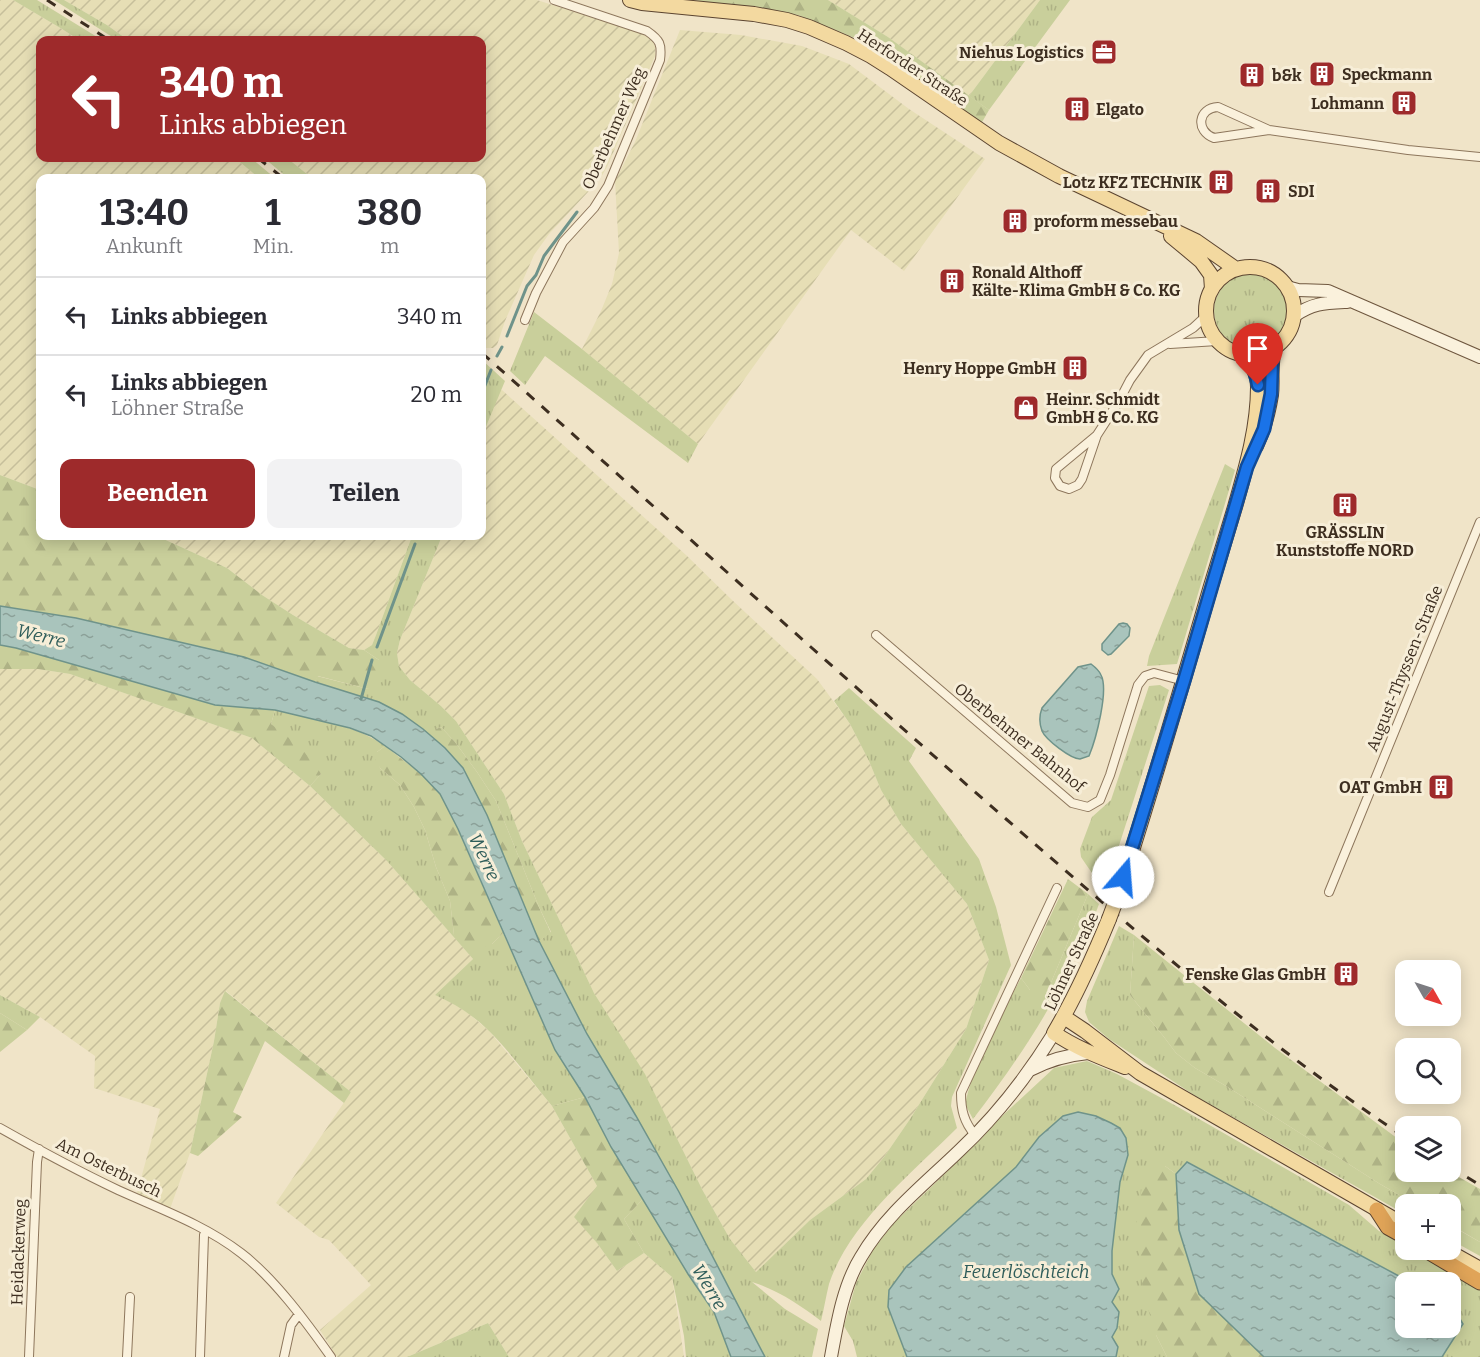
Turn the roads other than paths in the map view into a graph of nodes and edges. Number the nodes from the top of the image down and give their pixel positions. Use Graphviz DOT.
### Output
graph roads {
  1 [pos="554,0"];
  2 [pos="630,0"];
  3 [pos="1269,130"];
  4 [pos="1480,157"];
  5 [pos="1156,223"];
  6 [pos="1236,269"];
  7 [pos="1287,287"];
  8 [pos="1212,289"];
  9 [pos="1350,302"];
  10 [pos="1206,316"];
  11 [pos="1294,316"];
  12 [pos="525,320"];
  13 [pos="1217,341"];
  14 [pos="1167,344"];
  15 [pos="1275,347"];
  16 [pos="1243,355"];
  17 [pos="1480,357"];
  18 [pos="1097,435"];
  19 [pos="1247,467"];
  20 [pos="1480,522"];
  21 [pos="876,635"];
  22 [pos="1184,681"];
  23 [pos="1057,888"];
  24 [pos="1329,892"];
  25 [pos="1064,1017"];
  26 [pos="1054,1033"];
  27 [pos="1088,1053"];
  28 [pos="1029,1071"];
  29 [pos="1140,1073"];
  30 [pos="0,1128"];
  31 [pos="975,1135"];
  32 [pos="39,1149"];
  33 [pos="1377,1210"];
  34 [pos="1395,1220"];
  35 [pos="206,1231"];
  36 [pos="1395,1231"];
  37 [pos="1461,1258"];
  38 [pos="1443,1260"];
  39 [pos="1480,1269"];
  40 [pos="1480,1282"];
  41 [pos="130,1297"];
  42 [pos="299,1314"];
  43 [pos="29,1357"];
  44 [pos="127,1357"];
  45 [pos="200,1357"];
  46 [pos="284,1357"];
  47 [pos="331,1357"];
  48 [pos="831,1357"];
  1 -- 12 [label="street, Oberbehmer Weg"];
  2 -- 5 [label="main road, Herforder Straße"];
  3 -- 3 [label="street"];
  3 -- 4 [label="street"];
  5 -- 6 [label="main road, Herforder Straße"];
  5 -- 8 [label="main road, Herforder Straße"];
  6 -- 7 [label="main road"];
  6 -- 8 [label="main road"];
  7 -- 9 [label="main road"];
  7 -- 11 [label="main road"];
  8 -- 10 [label="main road"];
  9 -- 11 [label="main road"];
  9 -- 17 [label="main road"];
  10 -- 13 [label="main road"];
  10 -- 14 [label="street"];
  11 -- 15 [label="main road"];
  13 -- 14 [label="street"];
  13 -- 16 [label="main road"];
  14 -- 18 [label="street"];
  15 -- 16 [label="main road"];
  15 -- 19 [label="main road, Löhner Straße"];
  16 -- 19 [label="main road, Löhner Straße"];
  18 -- 18 [label="street"];
  19 -- 22 [label="main road, Löhner Straße"];
  20 -- 24 [label="street, August-Thyssen-Straße"];
  21 -- 22 [label="street, Oberbehmer Bahnhof"];
  22 -- 25 [label="main road, Löhner Straße, bridge"];
  23 -- 31 [label="street"];
  25 -- 26 [label="main road, Löhner Straße"];
  25 -- 29 [label="main road"];
  26 -- 27 [label="main road"];
  26 -- 28 [label="main road, Löhner Straße"];
  27 -- 28 [label="main road"];
  27 -- 29 [label="main road"];
  28 -- 31 [label="main road, Löhner Straße"];
  29 -- 33 [label="main road"];
  30 -- 32 [label="street, Am Osterbusch"];
  31 -- 48 [label="main road, Löhner Straße"];
  32 -- 35 [label="street, Am Osterbusch"];
  32 -- 43 [label="street, Heidackerweg"];
  33 -- 34 [label="main road"];
  33 -- 36 [label="highway"];
  35 -- 42 [label="street, Am Osterbusch"];
  35 -- 45 [label="street"];
  37 -- 39 [label="main road"];
  38 -- 40 [label="highway"];
  41 -- 44 [label="street"];
  42 -- 46 [label="street"];
  42 -- 47 [label="street, Am Osterbusch"];
}
